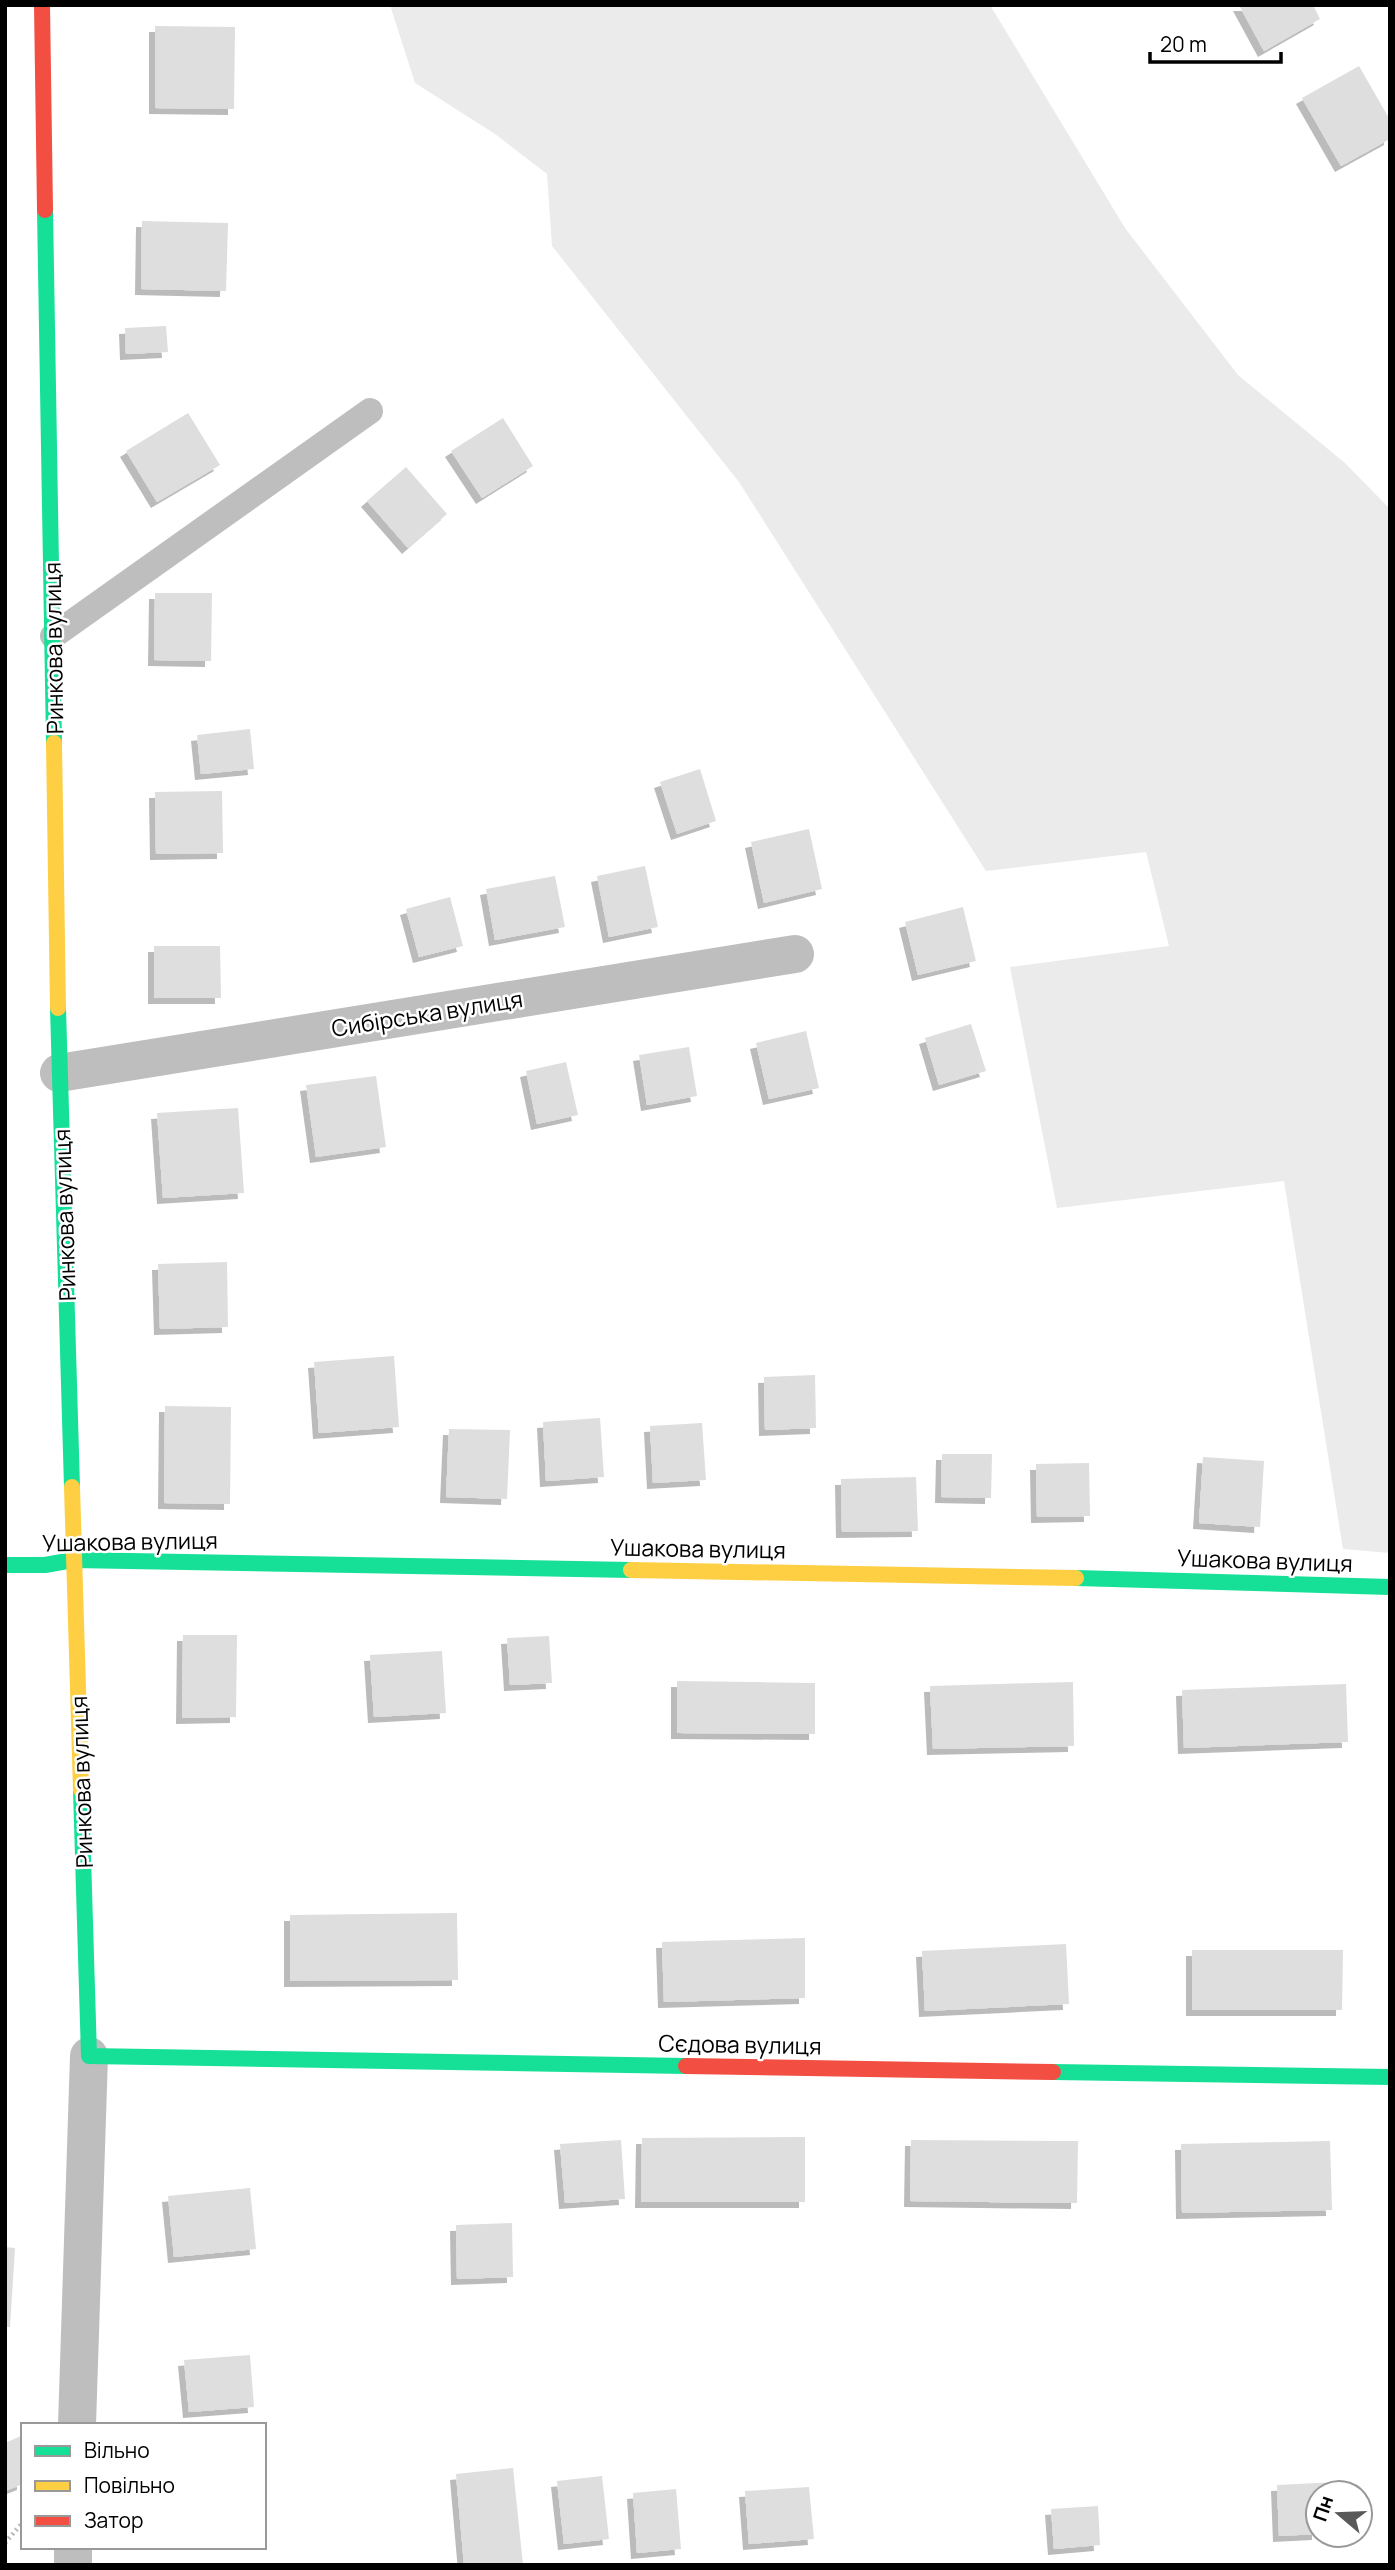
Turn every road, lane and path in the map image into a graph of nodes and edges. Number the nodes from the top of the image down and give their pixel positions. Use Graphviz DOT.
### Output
graph roads {
  1 [pos="42,5"];
  2 [pos="370,411"];
  3 [pos="53,636"];
  4 [pos="796,954"];
  5 [pos="60,1073"];
  6 [pos="73,1560"];
  7 [pos="5,1565"];
  8 [pos="1390,1587"];
  9 [pos="89,2056"];
  10 [pos="1390,2077"];
  11 [pos="77,2423"];
  12 [pos="21,2524"];
  13 [pos="5,2543"];
  1 -- 3 [label="street, Ринкова вулиця"];
  2 -- 3 [label="lane"];
  3 -- 5 [label="street, Ринкова вулиця"];
  4 -- 5 [label="street, Сибірська вулиця"];
  5 -- 6 [label="street, Ринкова вулиця"];
  6 -- 7 [label="street, Ушакова вулиця"];
  6 -- 8 [label="street, Ушакова вулиця"];
  6 -- 9 [label="street, Ринкова вулиця"];
  9 -- 10 [label="street, Сєдова вулиця"];
  9 -- 11 [label="street, Ринкова вулиця"];
  12 -- 13 [label="path"];
}
